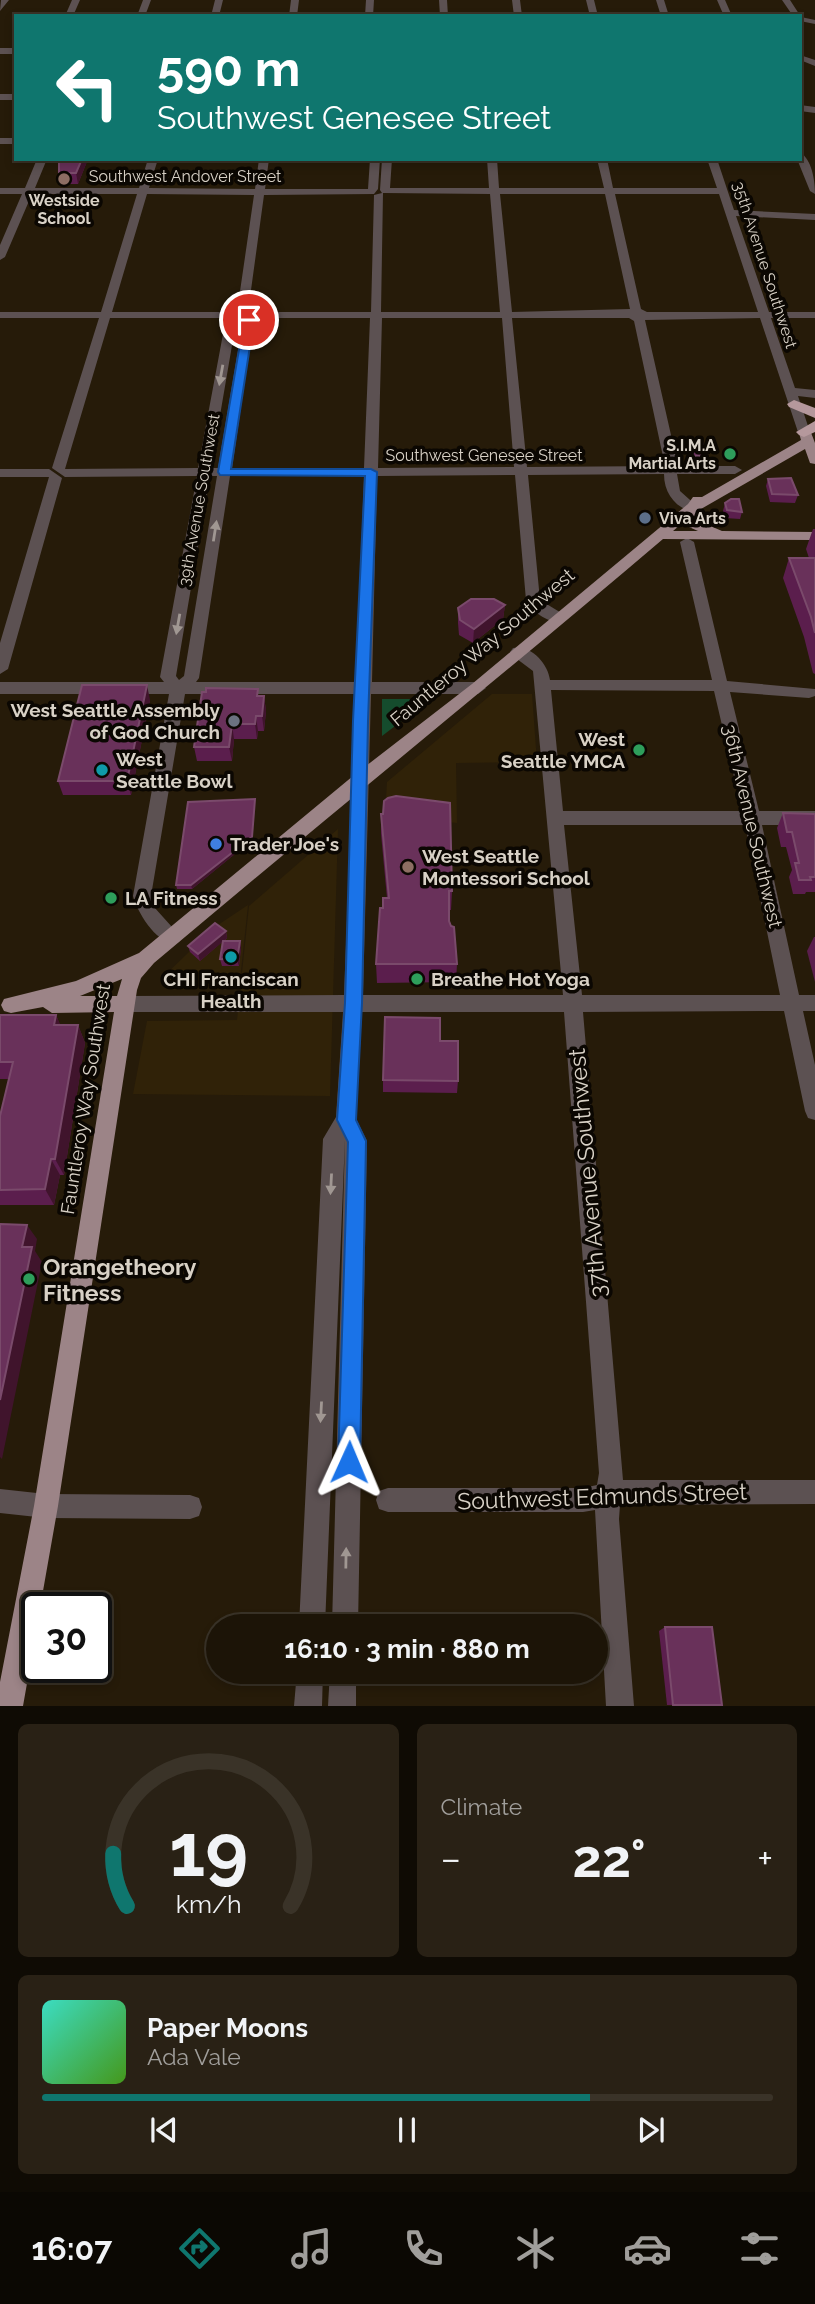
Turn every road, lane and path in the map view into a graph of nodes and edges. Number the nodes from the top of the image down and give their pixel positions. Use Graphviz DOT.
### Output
graph roads {
  1 [pos="5,0"];
  2 [pos="786,0"];
  3 [pos="0,9"];
  4 [pos="799,14"];
  5 [pos="802,160"];
  6 [pos="41,161"];
  7 [pos="152,161"];
  8 [pos="264,161"];
  9 [pos="375,161"];
  10 [pos="387,161"];
  11 [pos="492,161"];
  12 [pos="602,161"];
  13 [pos="713,161"];
  14 [pos="0,191"];
  15 [pos="29,191"];
  16 [pos="144,191"];
  17 [pos="494,191"];
  18 [pos="610,191"];
  19 [pos="722,191"];
  20 [pos="815,191"];
  21 [pos="259,192"];
  22 [pos="379,192"];
  23 [pos="729,212"];
  24 [pos="815,217"];
  25 [pos="0,257"];
  26 [pos="0,314"];
  27 [pos="106,315"];
  28 [pos="242,315"];
  29 [pos="376,315"];
  30 [pos="507,315"];
  31 [pos="637,315"];
  32 [pos="763,315"];
  33 [pos="815,315"];
  34 [pos="815,394"];
  35 [pos="792,398"];
  36 [pos="815,413"];
  37 [pos="811,435"];
  38 [pos="815,460"];
  39 [pos="735,470"];
  40 [pos="204,472"];
  41 [pos="224,472"];
  42 [pos="371,472"];
  43 [pos="670,472"];
  44 [pos="0,473"];
  45 [pos="57,473"];
  46 [pos="523,473"];
  47 [pos="693,507"];
  48 [pos="659,535"];
  49 [pos="727,535"];
  50 [pos="815,536"];
  51 [pos="689,538"];
  52 [pos="634,555"];
  53 [pos="558,618"];
  54 [pos="518,652"];
  55 [pos="0,669"];
  56 [pos="542,685"];
  57 [pos="0,688"];
  58 [pos="478,688"];
  59 [pos="721,688"];
  60 [pos="178,689"];
  61 [pos="362,689"];
  62 [pos="809,692"];
  63 [pos="359,780"];
  64 [pos="555,818"];
  65 [pos="751,818"];
  66 [pos="815,818"];
  67 [pos="172,937"];
  68 [pos="147,957"];
  69 [pos="353,1003"];
  70 [pos="573,1003"];
  71 [pos="793,1003"];
  72 [pos="815,1003"];
  73 [pos="125,1004"];
  74 [pos="5,1005"];
  75 [pos="815,1111"];
  76 [pos="346,1120"];
  77 [pos="815,1492"];
  78 [pos="608,1495"];
  79 [pos="388,1500"];
  80 [pos="0,1501"];
  81 [pos="46,1506"];
  82 [pos="190,1507"];
  83 [pos="313,1614"];
  84 [pos="345,1614"];
  85 [pos="309,1684"];
  86 [pos="343,1684"];
  87 [pos="9,1706"];
  88 [pos="308,1706"];
  89 [pos="342,1706"];
  90 [pos="620,1706"];
  1 -- 3 [label="street"];
  2 -- 4 [label="street"];
  5 -- 20 [label="street"];
  6 -- 15 [label="street"];
  7 -- 16 [label="street"];
  8 -- 21 [label="street, 39th Avenue Southwest"];
  9 -- 22 [label="street"];
  10 -- 22 [label="street"];
  11 -- 17 [label="street"];
  12 -- 18 [label="street"];
  13 -- 19 [label="street, 35th Avenue Southwest"];
  14 -- 15 [label="street, Southwest Andover Street"];
  15 -- 16 [label="street, Southwest Andover Street"];
  15 -- 25 [label="street"];
  16 -- 21 [label="street, Southwest Andover Street"];
  16 -- 27 [label="street"];
  17 -- 18 [label="street, Southwest Andover Street"];
  17 -- 22 [label="street, Southwest Andover Street"];
  17 -- 30 [label="street"];
  18 -- 19 [label="street, Southwest Andover Street"];
  18 -- 31 [label="street"];
  19 -- 23 [label="street, 35th Avenue Southwest"];
  21 -- 22 [label="street, Southwest Andover Street"];
  21 -- 28 [label="street, 39th Avenue Southwest"];
  22 -- 29 [label="street"];
  23 -- 24 [label="street"];
  23 -- 32 [label="street, 35th Avenue Southwest"];
  26 -- 27 [label="street"];
  27 -- 28 [label="street"];
  27 -- 45 [label="street"];
  28 -- 29 [label="street"];
  28 -- 40 [label="street, 39th Avenue Southwest, one-way"];
  28 -- 41 [label="street, 39th Avenue Southwest"];
  29 -- 30 [label="street"];
  29 -- 42 [label="street"];
  30 -- 31 [label="street"];
  30 -- 46 [label="street"];
  31 -- 32 [label="street"];
  31 -- 43 [label="street"];
  32 -- 33 [label="street"];
  32 -- 35 [label="street, 35th Avenue Southwest"];
  34 -- 35 [label="street"];
  35 -- 36 [label="highway"];
  35 -- 37 [label="street, 35th Avenue Southwest"];
  37 -- 38 [label="main road, 35th Avenue Southwest"];
  37 -- 39 [label="main road, Fauntleroy Way Southwest"];
  37 -- 47 [label="main road, Fauntleroy Way Southwest"];
  39 -- 43 [label="street, Southwest Genesee Street"];
  39 -- 47 [label="main road, Fauntleroy Way Southwest"];
  40 -- 41 [label="street, Southwest Genesee Street"];
  40 -- 45 [label="street, Southwest Genesee Street"];
  40 -- 60 [label="street, 39th Avenue Southwest, one-way"];
  41 -- 42 [label="street, Southwest Genesee Street"];
  60 -- 41 [label="street, 39th Avenue Southwest, one-way"];
  42 -- 46 [label="street, Southwest Genesee Street"];
  42 -- 61 [label="street"];
  43 -- 46 [label="street, Southwest Genesee Street"];
  43 -- 47 [label="street"];
  44 -- 45 [label="street, Southwest Genesee Street"];
  45 -- 55 [label="street"];
  46 -- 53 [label="street"];
  47 -- 48 [label="main road, Fauntleroy Way Southwest"];
  47 -- 49 [label="main road"];
  48 -- 51 [label="main road"];
  48 -- 52 [label="main road, Fauntleroy Way Southwest"];
  49 -- 50 [label="main road"];
  49 -- 51 [label="main road"];
  51 -- 52 [label="main road"];
  51 -- 59 [label="street, 36th Avenue Southwest"];
  52 -- 53 [label="main road, Fauntleroy Way Southwest"];
  53 -- 54 [label="main road, Fauntleroy Way Southwest"];
  54 -- 56 [label="street, 37th Avenue Southwest"];
  54 -- 58 [label="main road, Fauntleroy Way Southwest"];
  56 -- 59 [label="street"];
  56 -- 64 [label="street, 37th Avenue Southwest"];
  57 -- 60 [label="street"];
  58 -- 61 [label="street"];
  58 -- 63 [label="main road, Fauntleroy Way Southwest"];
  59 -- 62 [label="street"];
  59 -- 65 [label="street, 36th Avenue Southwest"];
  60 -- 61 [label="street"];
  60 -- 67 [label="street, 39th Avenue Southwest"];
  61 -- 63 [label="street"];
  63 -- 67 [label="main road, Fauntleroy Way Southwest"];
  63 -- 69 [label="street"];
  64 -- 65 [label="street"];
  64 -- 70 [label="street, 37th Avenue Southwest"];
  65 -- 66 [label="street"];
  65 -- 71 [label="street, 36th Avenue Southwest"];
  67 -- 68 [label="main road, Fauntleroy Way Southwest"];
  68 -- 73 [label="main road, Fauntleroy Way Southwest"];
  68 -- 74 [label="main road"];
  69 -- 70 [label="street"];
  69 -- 73 [label="street"];
  69 -- 76 [label="street"];
  70 -- 71 [label="street"];
  70 -- 78 [label="street, 37th Avenue Southwest"];
  71 -- 72 [label="street"];
  71 -- 75 [label="street, 36th Avenue Southwest"];
  73 -- 74 [label="main road"];
  73 -- 81 [label="main road, Fauntleroy Way Southwest"];
  76 -- 83 [label="street, one-way"];
  84 -- 76 [label="street, one-way"];
  77 -- 78 [label="street, Southwest Edmunds Street"];
  78 -- 79 [label="street, Southwest Edmunds Street"];
  78 -- 90 [label="street, 37th Avenue Southwest"];
  80 -- 81 [label="street"];
  81 -- 82 [label="street"];
  81 -- 87 [label="main road, Fauntleroy Way Southwest"];
  85 -- 88 [label="street"];
  86 -- 89 [label="street"];
}
